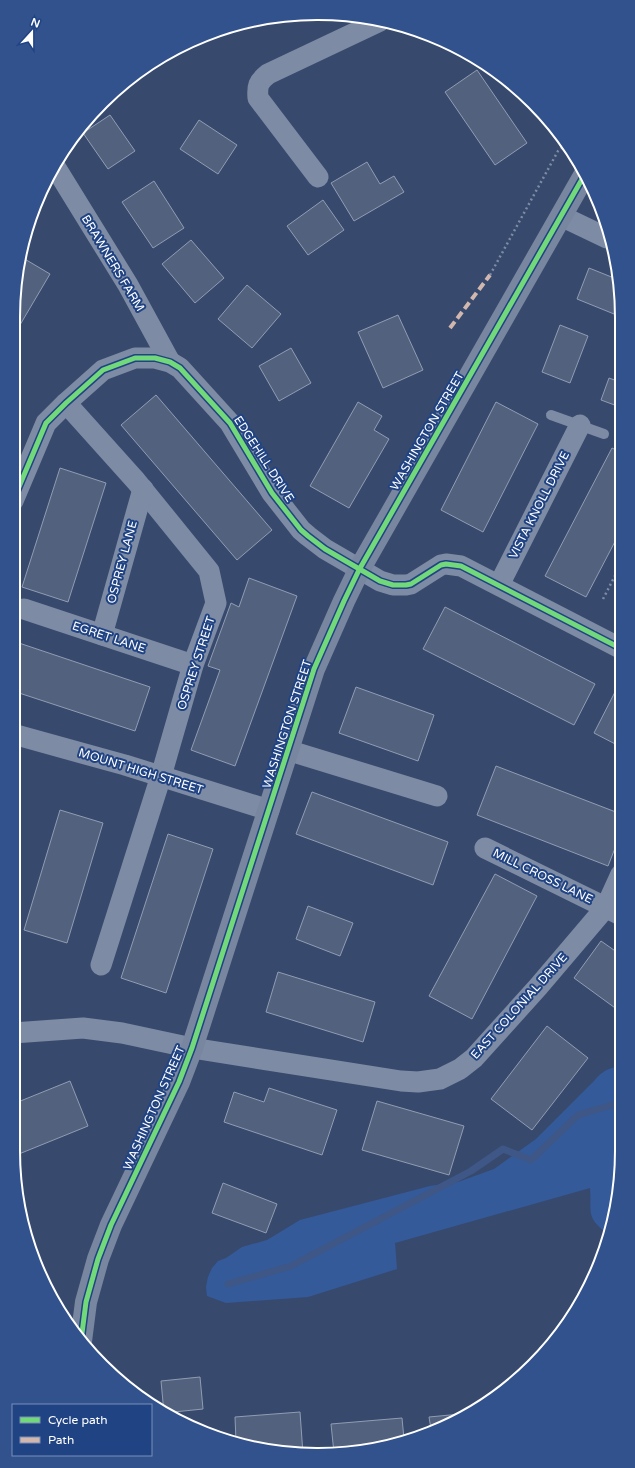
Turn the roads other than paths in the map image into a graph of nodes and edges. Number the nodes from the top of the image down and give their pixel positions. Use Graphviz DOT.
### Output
graph roads {
  1 [pos="371,25"];
  2 [pos="58,172"];
  3 [pos="318,177"];
  4 [pos="581,180"];
  5 [pos="561,216"];
  6 [pos="604,236"];
  7 [pos="170,362"];
  8 [pos="66,403"];
  9 [pos="551,415"];
  10 [pos="580,425"];
  11 [pos="604,434"];
  12 [pos="20,484"];
  13 [pos="143,489"];
  14 [pos="360,570"];
  15 [pos="499,585"];
  16 [pos="24,610"];
  17 [pos="102,635"];
  18 [pos="615,645"];
  19 [pos="193,665"];
  20 [pos="20,736"];
  21 [pos="287,750"];
  22 [pos="161,776"];
  23 [pos="437,796"];
  24 [pos="269,810"];
  25 [pos="485,848"];
  26 [pos="614,911"];
  27 [pos="101,965"];
  28 [pos="20,1032"];
  29 [pos="192,1048"];
  30 [pos="82,1333"];
  1 -- 3 [label="street"];
  2 -- 7 [label="street, BRAWNERS FARM"];
  4 -- 5 [label="street, WASHINGTON STREET"];
  5 -- 6 [label="street"];
  5 -- 14 [label="street, WASHINGTON STREET"];
  7 -- 8 [label="street, EDGEHILL DRIVE"];
  7 -- 14 [label="street, EDGEHILL DRIVE"];
  8 -- 12 [label="street, EDGEHILL DRIVE"];
  8 -- 13 [label="street, OSPREY STREET"];
  9 -- 10 [label="lane"];
  10 -- 11 [label="lane"];
  10 -- 15 [label="street, VISTA KNOLL DRIVE"];
  13 -- 17 [label="street, OSPREY LANE"];
  13 -- 19 [label="street, OSPREY STREET"];
  14 -- 15 [label="street, EDGEHILL DRIVE"];
  14 -- 21 [label="street, WASHINGTON STREET"];
  15 -- 18 [label="street, EDGEHILL DRIVE"];
  16 -- 17 [label="street, EGRET LANE"];
  17 -- 19 [label="street, EGRET LANE"];
  19 -- 22 [label="street, OSPREY STREET"];
  20 -- 22 [label="street, MOUNT HIGH STREET"];
  21 -- 23 [label="street"];
  21 -- 24 [label="street, WASHINGTON STREET"];
  22 -- 24 [label="street, MOUNT HIGH STREET"];
  22 -- 27 [label="street, OSPREY STREET"];
  24 -- 29 [label="street, WASHINGTON STREET"];
  25 -- 26 [label="street, MILL CROSS LANE"];
  26 -- 29 [label="street, EAST COLONIAL DRIVE"];
  28 -- 29 [label="street, EAST COLONIAL DRIVE"];
  29 -- 30 [label="street, WASHINGTON STREET"];
}
